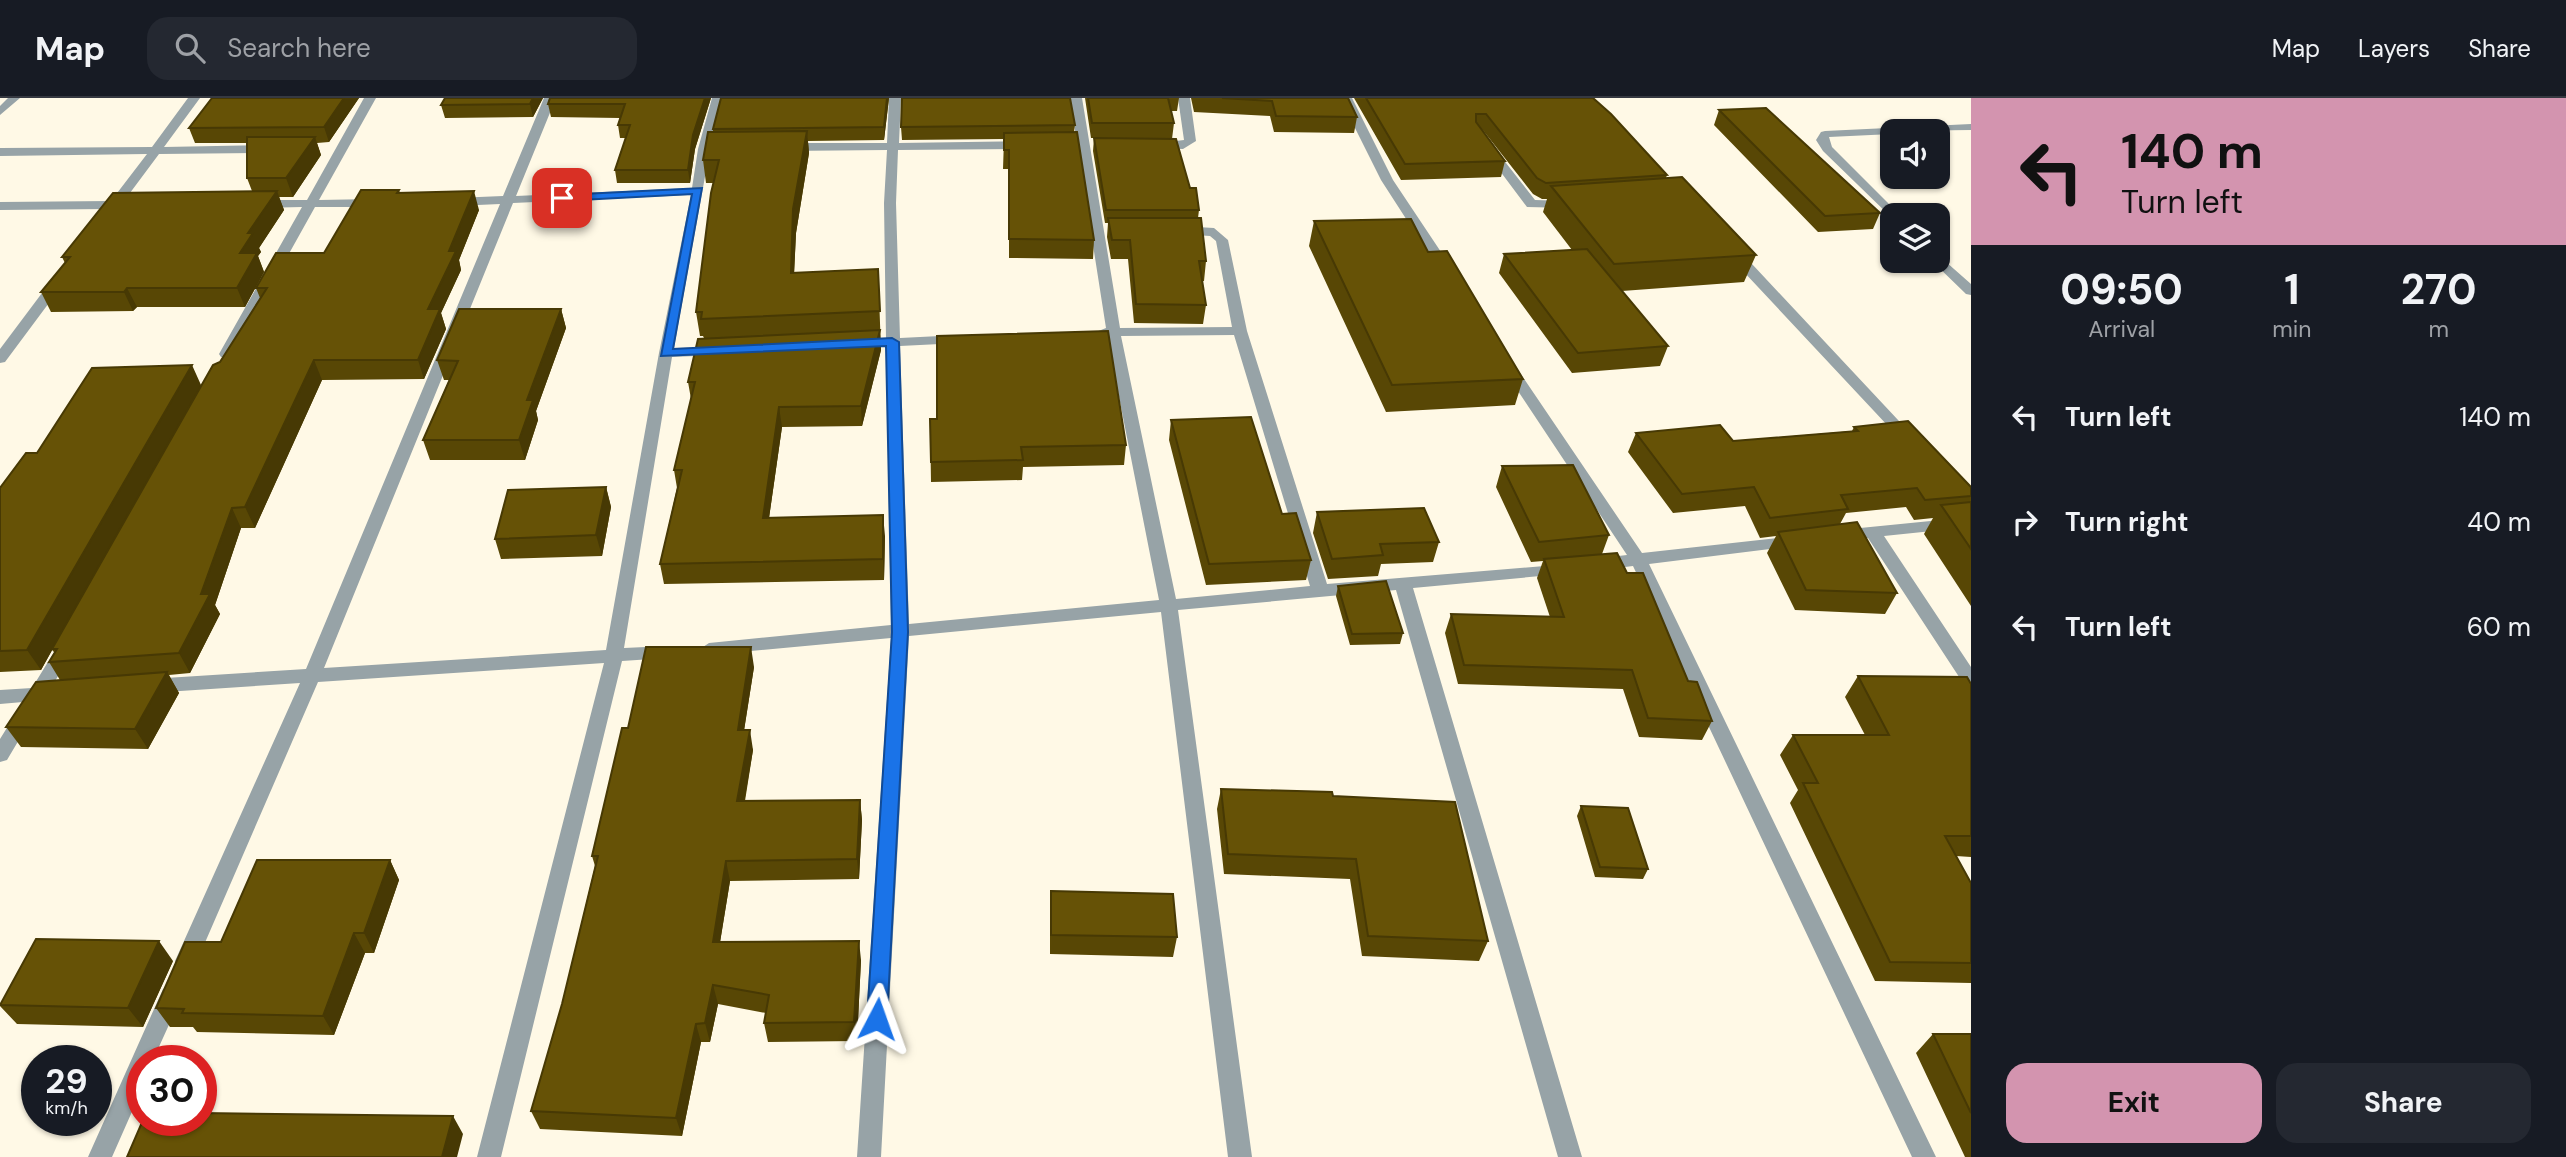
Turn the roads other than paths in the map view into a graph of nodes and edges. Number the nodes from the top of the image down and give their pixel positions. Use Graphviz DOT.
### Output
graph roads {
  1 [pos="13,98"];
  2 [pos="194,98"];
  3 [pos="370,98"];
  4 [pos="550,98"];
  5 [pos="718,98"];
  6 [pos="895,98"];
  7 [pos="1076,98"];
  8 [pos="1184,98"];
  9 [pos="1346,98"];
  10 [pos="0,112"];
  11 [pos="1971,127"];
  12 [pos="1041,145"];
  13 [pos="1486,145"];
  14 [pos="892,146"];
  15 [pos="1145,146"];
  16 [pos="288,148"];
  17 [pos="718,148"];
  18 [pos="771,148"];
  19 [pos="704,149"];
  20 [pos="155,150"];
  21 [pos="0,152"];
  22 [pos="698,191"];
  23 [pos="507,201"];
  24 [pos="388,202"];
  25 [pos="441,202"];
  26 [pos="309,203"];
  27 [pos="1882,203"];
  28 [pos="240,204"];
  29 [pos="1578,204"];
  30 [pos="143,205"];
  31 [pos="0,206"];
  32 [pos="111,211"];
  33 [pos="1165,230"];
  34 [pos="1727,246"];
  35 [pos="66,271"];
  36 [pos="1950,271"];
  37 [pos="1451,279"];
  38 [pos="1971,291"];
  39 [pos="1240,331"];
  40 [pos="1114,332"];
  41 [pos="1086,333"];
  42 [pos="975,338"];
  43 [pos="892,342"];
  44 [pos="866,344"];
  45 [pos="733,350"];
  46 [pos="666,353"];
  47 [pos="0,359"];
  48 [pos="1504,359"];
  49 [pos="222,363"];
  50 [pos="1923,454"];
  51 [pos="1971,522"];
  52 [pos="1872,531"];
  53 [pos="1639,561"];
  54 [pos="1403,583"];
  55 [pos="1320,590"];
  56 [pos="1168,603"];
  57 [pos="900,632"];
  58 [pos="74,633"];
  59 [pos="614,657"];
  60 [pos="313,673"];
  61 [pos="1971,681"];
  62 [pos="136,687"];
  63 [pos="67,692"];
  64 [pos="40,694"];
  65 [pos="0,697"];
  66 [pos="0,755"];
  67 [pos="149,1045"];
  68 [pos="126,1098"];
  69 [pos="100,1157"];
  70 [pos="489,1157"];
  71 [pos="869,1157"];
  72 [pos="1240,1157"];
  73 [pos="1570,1157"];
  74 [pos="1924,1157"];
  1 -- 10 [label="street"];
  2 -- 20 [label="street"];
  3 -- 26 [label="street"];
  4 -- 23 [label="street"];
  5 -- 19 [label="street"];
  6 -- 14 [label="street"];
  7 -- 40 [label="street"];
  8 -- 15 [label="street"];
  9 -- 37 [label="street"];
  11 -- 27 [label="street"];
  12 -- 14 [label="street"];
  13 -- 29 [label="street"];
  14 -- 18 [label="street"];
  14 -- 43 [label="street"];
  16 -- 20 [label="street"];
  17 -- 19 [label="street"];
  19 -- 22 [label="street"];
  20 -- 21 [label="street"];
  20 -- 32 [label="street"];
  22 -- 23 [label="street"];
  22 -- 46 [label="street"];
  23 -- 25 [label="street"];
  23 -- 60 [label="street"];
  24 -- 26 [label="street"];
  26 -- 28 [label="street"];
  26 -- 49 [label="street"];
  30 -- 32 [label="street"];
  31 -- 32 [label="street"];
  33 -- 39 [label="street"];
  34 -- 50 [label="street"];
  35 -- 47 [label="street"];
  36 -- 38 [label="street"];
  39 -- 40 [label="street"];
  39 -- 55 [label="street"];
  40 -- 41 [label="street"];
  40 -- 56 [label="street"];
  42 -- 43 [label="street"];
  43 -- 44 [label="street"];
  43 -- 57 [label="street"];
  45 -- 46 [label="street"];
  46 -- 59 [label="street"];
  48 -- 53 [label="street"];
  51 -- 52 [label="street"];
  52 -- 53 [label="street"];
  52 -- 61 [label="street"];
  53 -- 54 [label="street"];
  53 -- 74 [label="street"];
  54 -- 55 [label="street"];
  54 -- 73 [label="street"];
  55 -- 56 [label="street"];
  56 -- 57 [label="street"];
  56 -- 72 [label="street"];
  57 -- 59 [label="street"];
  57 -- 71 [label="street"];
  58 -- 64 [label="street"];
  59 -- 60 [label="street"];
  59 -- 70 [label="street"];
  60 -- 62 [label="street"];
  60 -- 67 [label="street"];
  63 -- 64 [label="street"];
  64 -- 65 [label="street"];
  64 -- 66 [label="street"];
  68 -- 69 [label="street"];
}
